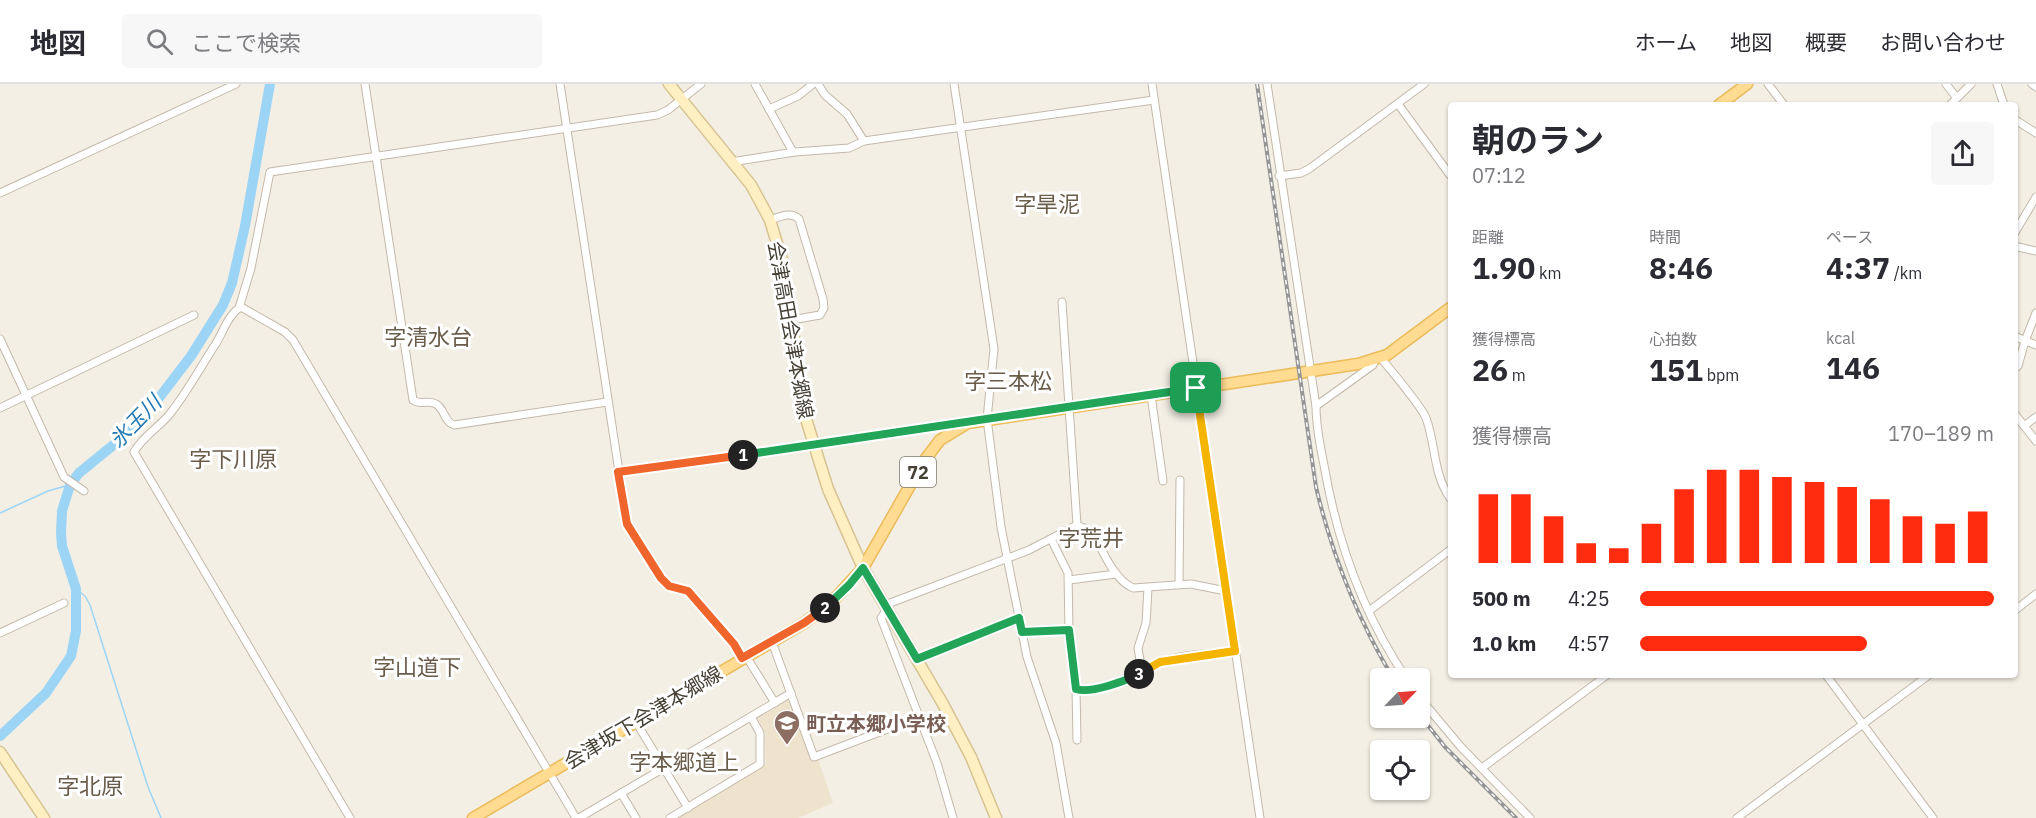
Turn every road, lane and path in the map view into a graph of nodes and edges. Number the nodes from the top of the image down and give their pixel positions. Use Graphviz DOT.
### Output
graph roads {
  1 [pos="236,84"];
  2 [pos="365,84"];
  3 [pos="560,84"];
  4 [pos="669,84"];
  5 [pos="701,84"];
  6 [pos="755,84"];
  7 [pos="813,84"];
  8 [pos="818,84"];
  9 [pos="954,84"];
  10 [pos="1152,84"];
  11 [pos="1267,84"];
  12 [pos="1424,84"];
  13 [pos="1747,84"];
  14 [pos="1768,84"];
  15 [pos="1946,84"];
  16 [pos="1971,84"];
  17 [pos="1997,84"];
  18 [pos="2032,84"];
  19 [pos="2036,87"];
  20 [pos="1956,97"];
  21 [pos="681,99"];
  22 [pos="1154,100"];
  23 [pos="1723,102"];
  24 [pos="1782,102"];
  25 [pos="1952,102"];
  26 [pos="2003,102"];
  27 [pos="1398,104"];
  28 [pos="769,109"];
  29 [pos="2018,122"];
  30 [pos="567,128"];
  31 [pos="960,128"];
  32 [pos="2036,133"];
  33 [pos="864,141"];
  34 [pos="793,152"];
  35 [pos="376,156"];
  36 [pos="731,162"];
  37 [pos="1448,172"];
  38 [pos="1280,176"];
  39 [pos="0,193"];
  40 [pos="2036,197"];
  41 [pos="770,220"];
  42 [pos="2018,227"];
  43 [pos="2018,247"];
  44 [pos="2036,251"];
  45 [pos="1062,302"];
  46 [pos="239,308"];
  47 [pos="1448,309"];
  48 [pos="2036,313"];
  49 [pos="194,315"];
  50 [pos="791,320"];
  51 [pos="2018,338"];
  52 [pos="0,339"];
  53 [pos="2025,341"];
  54 [pos="2036,345"];
  55 [pos="1378,359"];
  56 [pos="2018,366"];
  57 [pos="1309,372"];
  58 [pos="1196,388"];
  59 [pos="1151,395"];
  60 [pos="27,396"];
  61 [pos="607,402"];
  62 [pos="1316,406"];
  63 [pos="1068,407"];
  64 [pos="0,408"];
  65 [pos="2036,417"];
  66 [pos="2018,418"];
  67 [pos="987,419"];
  68 [pos="968,423"];
  69 [pos="2024,426"];
  70 [pos="2036,441"];
  71 [pos="814,445"];
  72 [pos="618,472"];
  73 [pos="1180,480"];
  74 [pos="1163,481"];
  75 [pos="84,491"];
  76 [pos="1448,495"];
  77 [pos="1076,525"];
  78 [pos="1051,539"];
  79 [pos="1448,552"];
  80 [pos="1008,557"];
  81 [pos="863,568"];
  82 [pos="1116,574"];
  83 [pos="1069,580"];
  84 [pos="1179,584"];
  85 [pos="1148,588"];
  86 [pos="1226,591"];
  87 [pos="2036,594"];
  88 [pos="64,603"];
  89 [pos="887,606"];
  90 [pos="2018,608"];
  91 [pos="1369,611"];
  92 [pos="1019,618"];
  93 [pos="1069,630"];
  94 [pos="1022,632"];
  95 [pos="0,633"];
  96 [pos="772,642"];
  97 [pos="1235,651"];
  98 [pos="744,657"];
  99 [pos="917,659"];
  100 [pos="1400,668"];
  101 [pos="1142,672"];
  102 [pos="1603,678"];
  103 [pos="1828,678"];
  104 [pos="1925,678"];
  105 [pos="1076,689"];
  106 [pos="791,693"];
  107 [pos="775,703"];
  108 [pos="1430,711"];
  109 [pos="751,717"];
  110 [pos="920,717"];
  111 [pos="636,722"];
  112 [pos="1863,724"];
  113 [pos="1077,740"];
  114 [pos="0,752"];
  115 [pos="664,768"];
  116 [pos="1482,768"];
  117 [pos="549,773"];
  118 [pos="621,793"];
  119 [pos="688,808"];
  120 [pos="44,818"];
  121 [pos="350,818"];
  122 [pos="473,818"];
  123 [pos="578,818"];
  124 [pos="636,818"];
  125 [pos="670,818"];
  126 [pos="954,818"];
  127 [pos="996,818"];
  128 [pos="1069,818"];
  129 [pos="1260,818"];
  130 [pos="1530,818"];
  131 [pos="1737,818"];
  132 [pos="1934,818"];
  1 -- 39 [label="street"];
  2 -- 35 [label="street"];
  3 -- 30 [label="street"];
  4 -- 21 [label="main road, 会津高田会津本郷線"];
  5 -- 21 [label="street"];
  6 -- 28 [label="street"];
  7 -- 28 [label="street"];
  8 -- 33 [label="street"];
  9 -- 31 [label="street"];
  10 -- 22 [label="street"];
  11 -- 38 [label="street"];
  12 -- 27 [label="street"];
  13 -- 23 [label="main road"];
  14 -- 24 [label="street"];
  15 -- 20 [label="street"];
  16 -- 20 [label="street"];
  17 -- 26 [label="street"];
  18 -- 19 [label="street"];
  20 -- 25 [label="street"];
  21 -- 30 [label="street"];
  21 -- 36 [label="main road, 会津高田会津本郷線"];
  22 -- 31 [label="street"];
  22 -- 58 [label="street"];
  27 -- 37 [label="street"];
  27 -- 38 [label="street"];
  28 -- 34 [label="street"];
  29 -- 32 [label="street"];
  30 -- 35 [label="street"];
  30 -- 61 [label="street"];
  31 -- 33 [label="street"];
  31 -- 67 [label="street"];
  33 -- 34 [label="street"];
  34 -- 36 [label="street"];
  35 -- 46 [label="street"];
  35 -- 61 [label="street"];
  36 -- 41 [label="main road, 会津高田会津本郷線"];
  38 -- 57 [label="street"];
  40 -- 42 [label="street"];
  41 -- 50 [label="main road, 会津高田会津本郷線"];
  41 -- 50 [label="street"];
  43 -- 44 [label="street"];
  45 -- 63 [label="street"];
  46 -- 117 [label="street"];
  46 -- 121 [label="street"];
  47 -- 55 [label="main road, 会津坂下会津本郷線 / 72"];
  48 -- 53 [label="street"];
  49 -- 60 [label="street"];
  50 -- 71 [label="main road, 会津高田会津本郷線"];
  51 -- 53 [label="street"];
  52 -- 60 [label="street"];
  53 -- 54 [label="street"];
  53 -- 56 [label="street"];
  55 -- 57 [label="main road, 会津坂下会津本郷線 / 72"];
  55 -- 62 [label="street"];
  55 -- 76 [label="street"];
  57 -- 58 [label="main road, 会津坂下会津本郷線 / 72"];
  57 -- 62 [label="street"];
  58 -- 59 [label="main road, 会津坂下会津本郷線 / 72"];
  58 -- 86 [label="street"];
  59 -- 63 [label="main road, 会津坂下会津本郷線 / 72"];
  59 -- 74 [label="street"];
  60 -- 64 [label="street"];
  60 -- 75 [label="street"];
  61 -- 72 [label="street"];
  62 -- 91 [label="street"];
  63 -- 67 [label="main road, 会津坂下会津本郷線 / 72"];
  63 -- 77 [label="street"];
  65 -- 69 [label="street"];
  66 -- 69 [label="street"];
  67 -- 68 [label="main road, 会津坂下会津本郷線 / 72"];
  67 -- 80 [label="street"];
  68 -- 71 [label="street"];
  68 -- 81 [label="main road, 会津坂下会津本郷線 / 72"];
  69 -- 70 [label="street"];
  71 -- 72 [label="street"];
  71 -- 81 [label="main road, 会津高田会津本郷線"];
  72 -- 98 [label="street"];
  73 -- 84 [label="street"];
  77 -- 78 [label="street"];
  77 -- 82 [label="street"];
  78 -- 80 [label="street"];
  78 -- 83 [label="street"];
  79 -- 91 [label="street"];
  80 -- 89 [label="street"];
  80 -- 92 [label="street"];
  81 -- 89 [label="main road, 会津高田会津本郷線"];
  81 -- 96 [label="main road, 会津坂下会津本郷線 / 72"];
  82 -- 83 [label="street"];
  82 -- 85 [label="street"];
  83 -- 93 [label="street"];
  84 -- 85 [label="street"];
  84 -- 86 [label="street"];
  85 -- 101 [label="street"];
  86 -- 97 [label="street"];
  87 -- 90 [label="street"];
  88 -- 95 [label="street"];
  89 -- 99 [label="main road, 会津高田会津本郷線"];
  89 -- 110 [label="street"];
  91 -- 100 [label="street"];
  92 -- 94 [label="street"];
  92 -- 99 [label="street"];
  93 -- 94 [label="street"];
  93 -- 105 [label="street"];
  94 -- 128 [label="street"];
  96 -- 98 [label="main road, 会津坂下会津本郷線 / 72"];
  96 -- 106 [label="street"];
  97 -- 101 [label="street"];
  97 -- 129 [label="street"];
  98 -- 107 [label="street"];
  98 -- 111 [label="main road, 会津坂下会津本郷線 / 72"];
  99 -- 127 [label="main road, 会津高田会津本郷線"];
  101 -- 105 [label="street"];
  102 -- 116 [label="street"];
  103 -- 112 [label="street"];
  104 -- 112 [label="street"];
  105 -- 113 [label="street"];
  106 -- 107 [label="street"];
  106 -- 110 [label="street"];
  107 -- 109 [label="street"];
  108 -- 116 [label="street"];
  109 -- 115 [label="street"];
  109 -- 119 [label="street"];
  110 -- 126 [label="street"];
  111 -- 115 [label="street"];
  111 -- 117 [label="main road, 会津坂下会津本郷線 / 72"];
  112 -- 131 [label="street"];
  112 -- 132 [label="street"];
  114 -- 120 [label="main road"];
  115 -- 118 [label="street"];
  115 -- 119 [label="street"];
  116 -- 130 [label="street"];
  117 -- 122 [label="main road, 会津坂下会津本郷線 / 72"];
  117 -- 123 [label="street"];
  118 -- 123 [label="street"];
  118 -- 124 [label="street"];
  119 -- 125 [label="street"];
}
